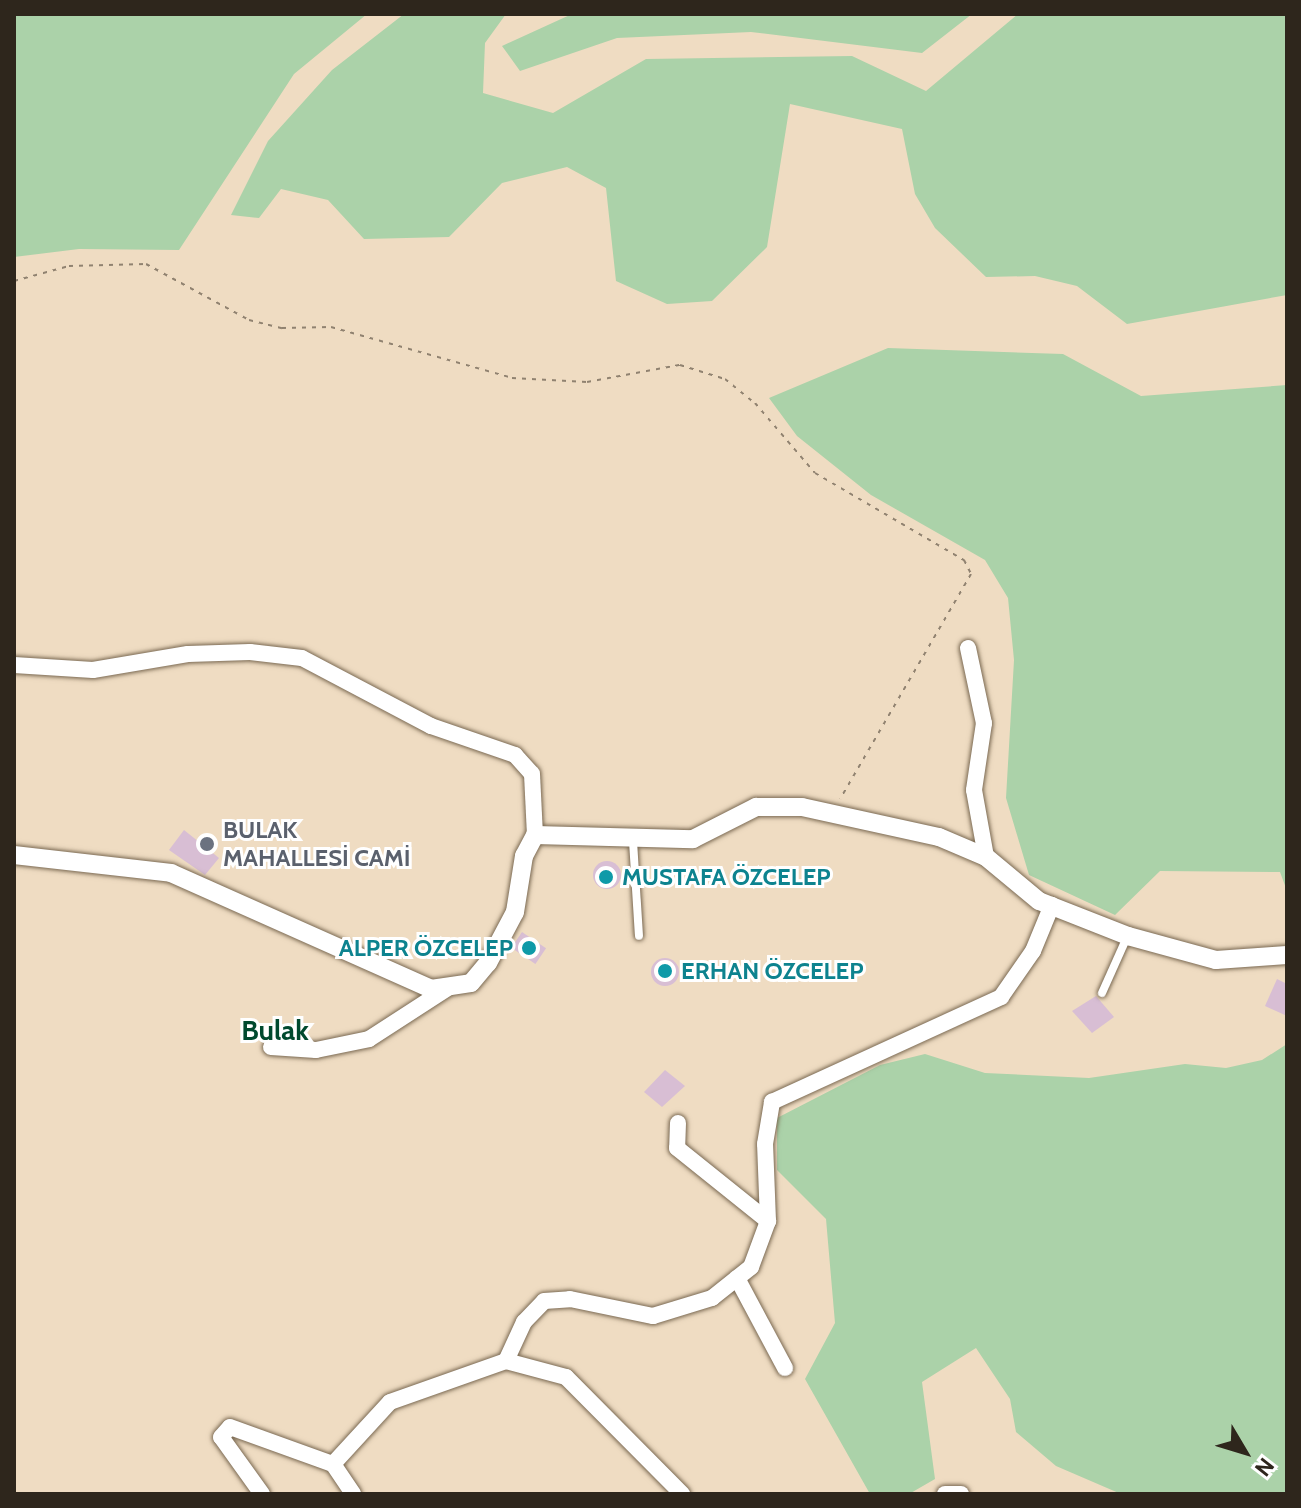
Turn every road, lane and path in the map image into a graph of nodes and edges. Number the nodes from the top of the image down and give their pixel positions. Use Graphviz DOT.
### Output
graph roads {
  1 [pos="14,281"];
  2 [pos="968,648"];
  3 [pos="14,665"];
  4 [pos="831,813"];
  5 [pos="535,835"];
  6 [pos="633,841"];
  7 [pos="14,855"];
  8 [pos="986,857"];
  9 [pos="1052,905"];
  10 [pos="639,936"];
  11 [pos="1128,936"];
  12 [pos="1287,955"];
  13 [pos="451,986"];
  14 [pos="1102,993"];
  15 [pos="271,1047"];
  16 [pos="678,1123"];
  17 [pos="768,1221"];
  18 [pos="737,1278"];
  19 [pos="506,1361"];
  20 [pos="785,1368"];
  21 [pos="333,1464"];
  22 [pos="262,1494"];
  23 [pos="353,1494"];
  24 [pos="682,1494"];
  25 [pos="945,1494"];
  26 [pos="961,1494"];
  1 -- 4 [label="path"];
  2 -- 8 [label="street"];
  3 -- 5 [label="street"];
  4 -- 6 [label="street"];
  4 -- 8 [label="street"];
  5 -- 6 [label="street"];
  5 -- 13 [label="street"];
  6 -- 10 [label="lane"];
  7 -- 13 [label="street"];
  8 -- 9 [label="street"];
  9 -- 11 [label="street"];
  9 -- 17 [label="street"];
  11 -- 12 [label="street"];
  11 -- 14 [label="lane"];
  13 -- 15 [label="street"];
  16 -- 17 [label="street"];
  17 -- 18 [label="street"];
  18 -- 19 [label="street"];
  18 -- 20 [label="street"];
  19 -- 21 [label="street"];
  19 -- 24 [label="street"];
  21 -- 22 [label="street"];
  21 -- 23 [label="street"];
  25 -- 26 [label="street"];
}
